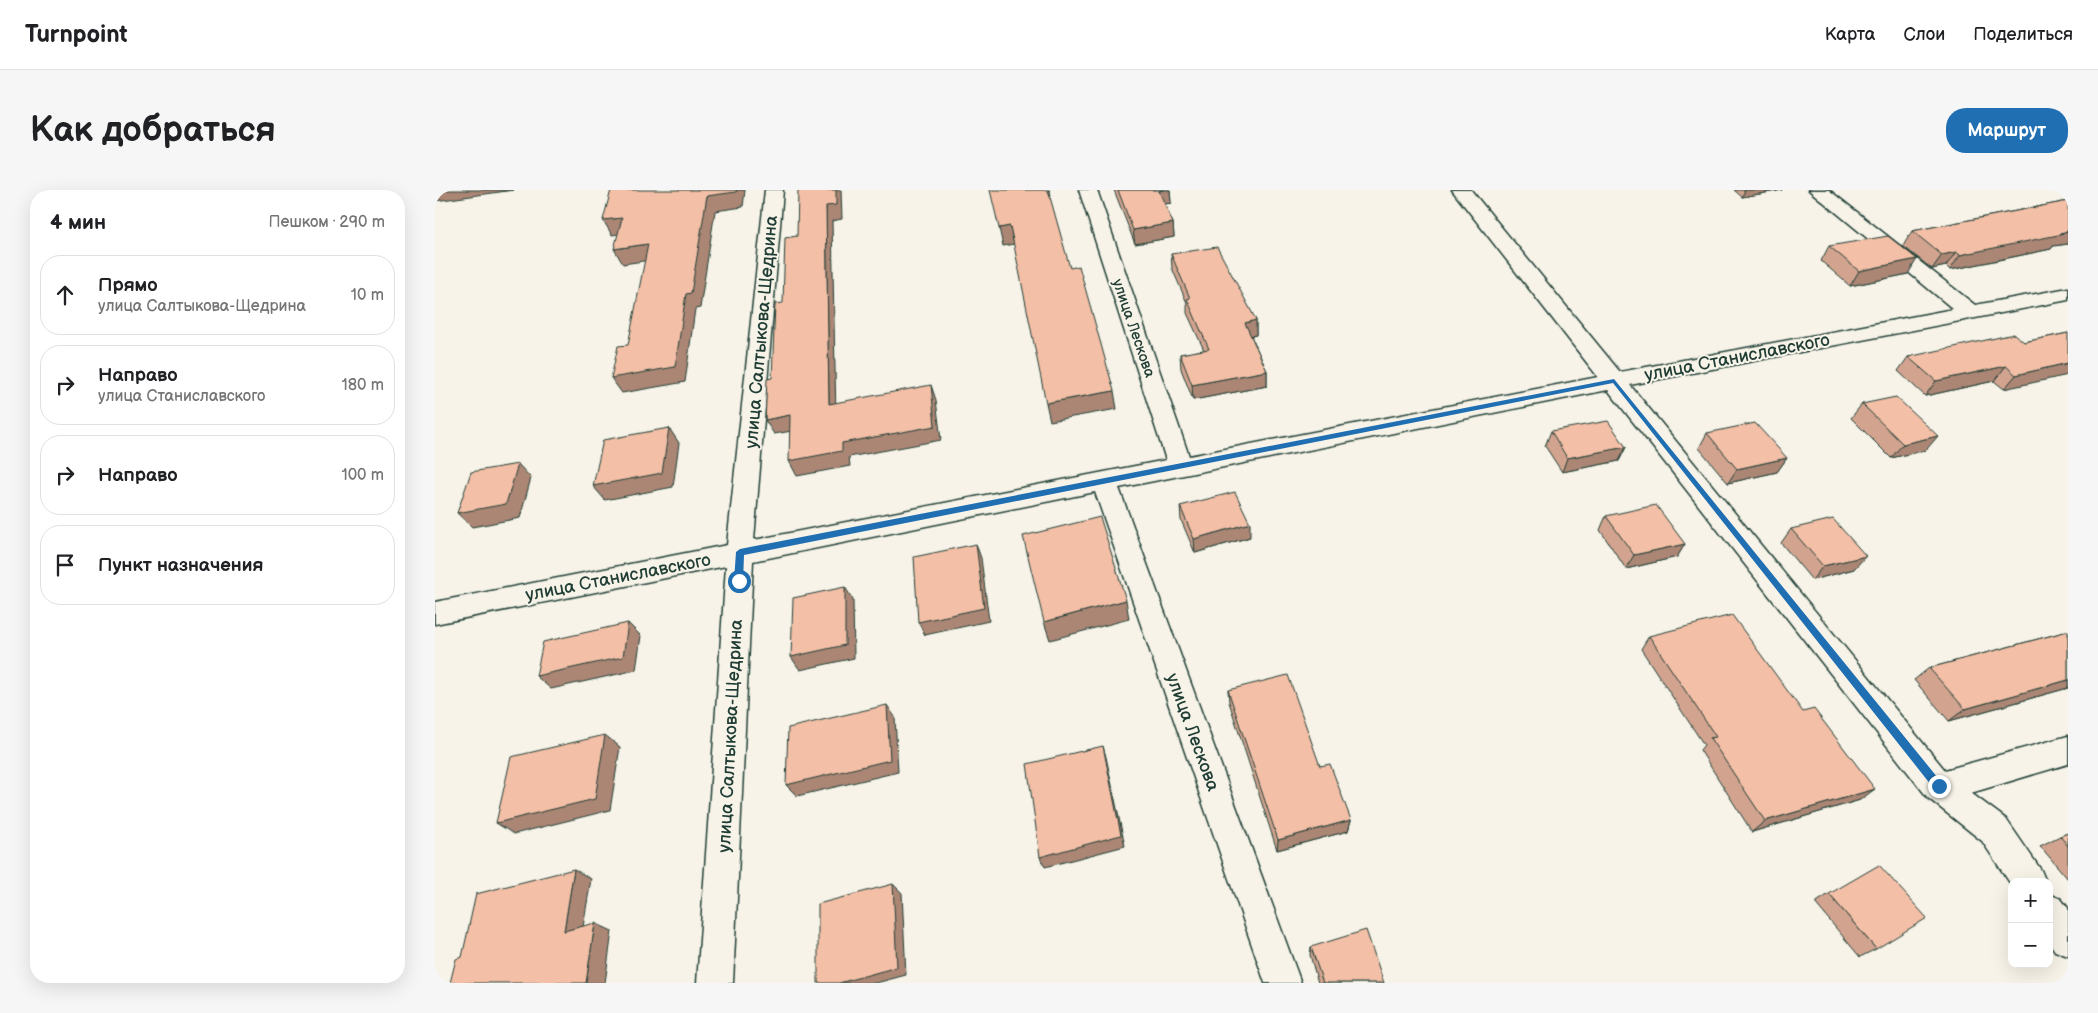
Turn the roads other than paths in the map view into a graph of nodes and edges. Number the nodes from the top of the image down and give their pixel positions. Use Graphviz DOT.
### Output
graph roads {
  1 [pos="775,190"];
  2 [pos="1088,190"];
  3 [pos="1461,190"];
  4 [pos="1818,190"];
  5 [pos="2068,294"];
  6 [pos="1971,313"];
  7 [pos="1614,381"];
  8 [pos="1181,467"];
  9 [pos="1104,481"];
  10 [pos="740,552"];
  11 [pos="435,613"];
  12 [pos="2068,750"];
  13 [pos="1939,786"];
  14 [pos="2026,878"];
  15 [pos="2053,917"];
  16 [pos="2068,938"];
  17 [pos="715,983"];
  18 [pos="1283,983"];
  1 -- 10 [label="street, улица Салтыкова-Щедрина"];
  2 -- 8 [label="street, улица Лескова"];
  3 -- 7 [label="street"];
  4 -- 6 [label="street"];
  5 -- 6 [label="street, улица Станиславского"];
  6 -- 7 [label="street, улица Станиславского"];
  7 -- 8 [label="street, улица Станиславского"];
  7 -- 13 [label="street"];
  8 -- 9 [label="street, улица Станиславского"];
  9 -- 10 [label="street, улица Станиславского"];
  9 -- 18 [label="street, улица Лескова"];
  10 -- 11 [label="street, улица Станиславского"];
  10 -- 17 [label="street, улица Салтыкова-Щедрина"];
  12 -- 13 [label="street"];
  13 -- 14 [label="street"];
  15 -- 16 [label="street"];
}
